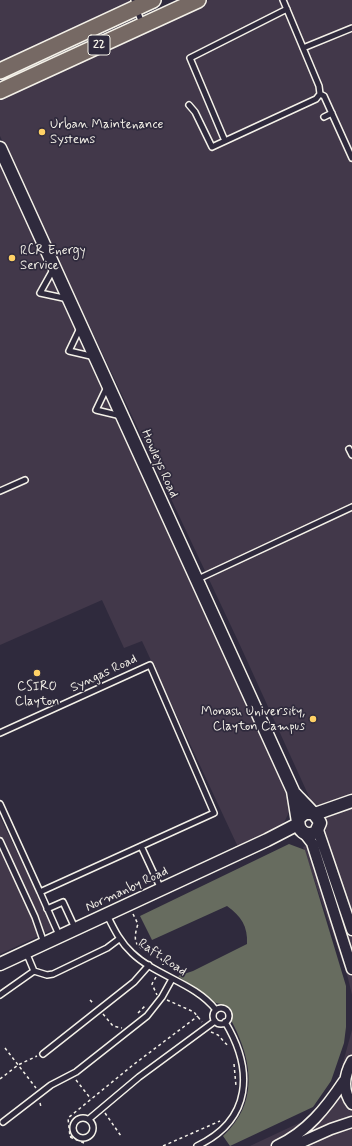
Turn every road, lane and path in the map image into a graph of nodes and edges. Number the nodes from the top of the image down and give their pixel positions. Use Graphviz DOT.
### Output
graph roads {
  1 [pos="153,0"];
  2 [pos="198,0"];
  3 [pos="283,0"];
  4 [pos="287,0"];
  5 [pos="135,4"];
  6 [pos="287,8"];
  7 [pos="143,25"];
  8 [pos="352,28"];
  9 [pos="303,48"];
  10 [pos="0,71"];
  11 [pos="0,91"];
  12 [pos="320,94"];
  13 [pos="189,105"];
  14 [pos="332,113"];
  15 [pos="324,117"];
  16 [pos="225,141"];
  17 [pos="0,148"];
  18 [pos="352,158"];
  19 [pos="54,267"];
  20 [pos="69,299"];
  21 [pos="81,326"];
  22 [pos="96,358"];
  23 [pos="108,385"];
  24 [pos="122,416"];
  25 [pos="350,449"];
  26 [pos="352,455"];
  27 [pos="25,480"];
  28 [pos="0,491"];
  29 [pos="352,507"];
  30 [pos="197,580"];
  31 [pos="0,733"];
  32 [pos="293,791"];
  33 [pos="347,803"];
  34 [pos="0,804"];
  35 [pos="314,813"];
  36 [pos="301,828"];
  37 [pos="318,829"];
  38 [pos="0,841"];
  39 [pos="141,846"];
  40 [pos="143,879"];
  41 [pos="145,883"];
  42 [pos="161,889"];
  43 [pos="40,892"];
  44 [pos="48,909"];
  45 [pos="346,912"];
  46 [pos="107,915"];
  47 [pos="335,916"];
  48 [pos="75,929"];
  49 [pos="352,930"];
  50 [pos="60,936"];
  51 [pos="119,939"];
  52 [pos="44,944"];
  53 [pos="26,952"];
  54 [pos="0,964"];
  55 [pos="148,965"];
  56 [pos="352,970"];
  57 [pos="34,971"];
  58 [pos="172,979"];
  59 [pos="0,995"];
  60 [pos="90,1000"];
  61 [pos="146,1005"];
  62 [pos="99,1010"];
  63 [pos="216,1010"];
  64 [pos="136,1015"];
  65 [pos="198,1016"];
  66 [pos="215,1021"];
  67 [pos="225,1022"];
  68 [pos="127,1024"];
  69 [pos="5,1048"];
  70 [pos="43,1054"];
  71 [pos="352,1061"];
  72 [pos="18,1065"];
  73 [pos="71,1074"];
  74 [pos="0,1079"];
  75 [pos="344,1082"];
  76 [pos="38,1095"];
  77 [pos="91,1099"];
  78 [pos="352,1104"];
  79 [pos="41,1107"];
  80 [pos="102,1108"];
  81 [pos="89,1119"];
  82 [pos="3,1122"];
  83 [pos="352,1122"];
  84 [pos="73,1135"];
  85 [pos="121,1136"];
  86 [pos="84,1144"];
  87 [pos="197,1146"];
  88 [pos="277,1146"];
  89 [pos="293,1146"];
  1 -- 5 [label="main road, 22"];
  2 -- 7 [label="main road, 22"];
  3 -- 6 [label="lane"];
  4 -- 6 [label="lane"];
  5 -- 7 [label="lane"];
  5 -- 10 [label="main road, 22"];
  6 -- 9 [label="lane"];
  6 -- 16 [label="lane"];
  7 -- 11 [label="main road, 22"];
  8 -- 9 [label="lane"];
  9 -- 12 [label="lane"];
  12 -- 14 [label="lane"];
  12 -- 16 [label="lane"];
  13 -- 16 [label="lane"];
  14 -- 15 [label="lane"];
  14 -- 18 [label="lane"];
  17 -- 19 [label="street, Howleys Road"];
  19 -- 20 [label="street, Howleys Road"];
  19 -- 20 [label="lane"];
  20 -- 21 [label="street, Howleys Road"];
  21 -- 22 [label="street, Howleys Road"];
  21 -- 22 [label="lane"];
  22 -- 23 [label="street, Howleys Road"];
  23 -- 24 [label="street, Howleys Road"];
  23 -- 24 [label="lane"];
  24 -- 30 [label="street, Howleys Road"];
  25 -- 26 [label="lane"];
  27 -- 28 [label="lane"];
  29 -- 30 [label="lane"];
  30 -- 32 [label="street, Howleys Road"];
  31 -- 39 [label="lane, Syngas Road"];
  32 -- 35 [label="street, Howleys Road"];
  32 -- 36 [label="street, Howleys Road"];
  33 -- 35 [label="street"];
  33 -- 37 [label="street"];
  34 -- 43 [label="lane"];
  35 -- 36 [label="street"];
  35 -- 37 [label="street"];
  36 -- 37 [label="street"];
  36 -- 42 [label="street, Normanby Road"];
  36 -- 47 [label="street"];
  37 -- 45 [label="street"];
  38 -- 52 [label="lane"];
  39 -- 42 [label="lane"];
  39 -- 43 [label="lane, Syngas Road"];
  40 -- 41 [label="path"];
  42 -- 46 [label="street, Normanby Road"];
  43 -- 44 [label="lane"];
  44 -- 48 [label="lane"];
  44 -- 50 [label="lane"];
  45 -- 47 [label="street"];
  45 -- 49 [label="street"];
  46 -- 48 [label="street, Normanby Road"];
  46 -- 51 [label="lane, Raft Road"];
  47 -- 56 [label="street"];
  48 -- 50 [label="street, Normanby Road"];
  50 -- 52 [label="street, Normanby Road"];
  51 -- 55 [label="lane, Raft Road"];
  51 -- 57 [label="lane"];
  52 -- 53 [label="street, Normanby Road"];
  53 -- 54 [label="street, Normanby Road"];
  53 -- 57 [label="lane"];
  55 -- 58 [label="lane, Raft Road"];
  55 -- 62 [label="lane"];
  57 -- 59 [label="lane"];
  58 -- 63 [label="lane, Raft Road"];
  58 -- 73 [label="lane"];
  60 -- 62 [label="path"];
  61 -- 64 [label="path"];
  62 -- 68 [label="path"];
  62 -- 70 [label="lane"];
  63 -- 66 [label="lane"];
  63 -- 67 [label="lane, Raft Road"];
  65 -- 77 [label="path"];
  66 -- 67 [label="lane"];
  66 -- 80 [label="lane"];
  67 -- 87 [label="lane, Raft Road"];
  69 -- 72 [label="path"];
  70 -- 72 [label="path"];
  71 -- 75 [label="street"];
  72 -- 74 [label="path"];
  72 -- 76 [label="path"];
  73 -- 76 [label="lane"];
  73 -- 77 [label="path"];
  75 -- 78 [label="street"];
  75 -- 88 [label="street"];
  76 -- 79 [label="path"];
  76 -- 82 [label="lane"];
  77 -- 84 [label="path"];
  80 -- 81 [label="lane"];
  80 -- 85 [label="path"];
  81 -- 84 [label="lane"];
  81 -- 84 [label="lane"];
  83 -- 89 [label="street"];
  84 -- 86 [label="path"];
}
